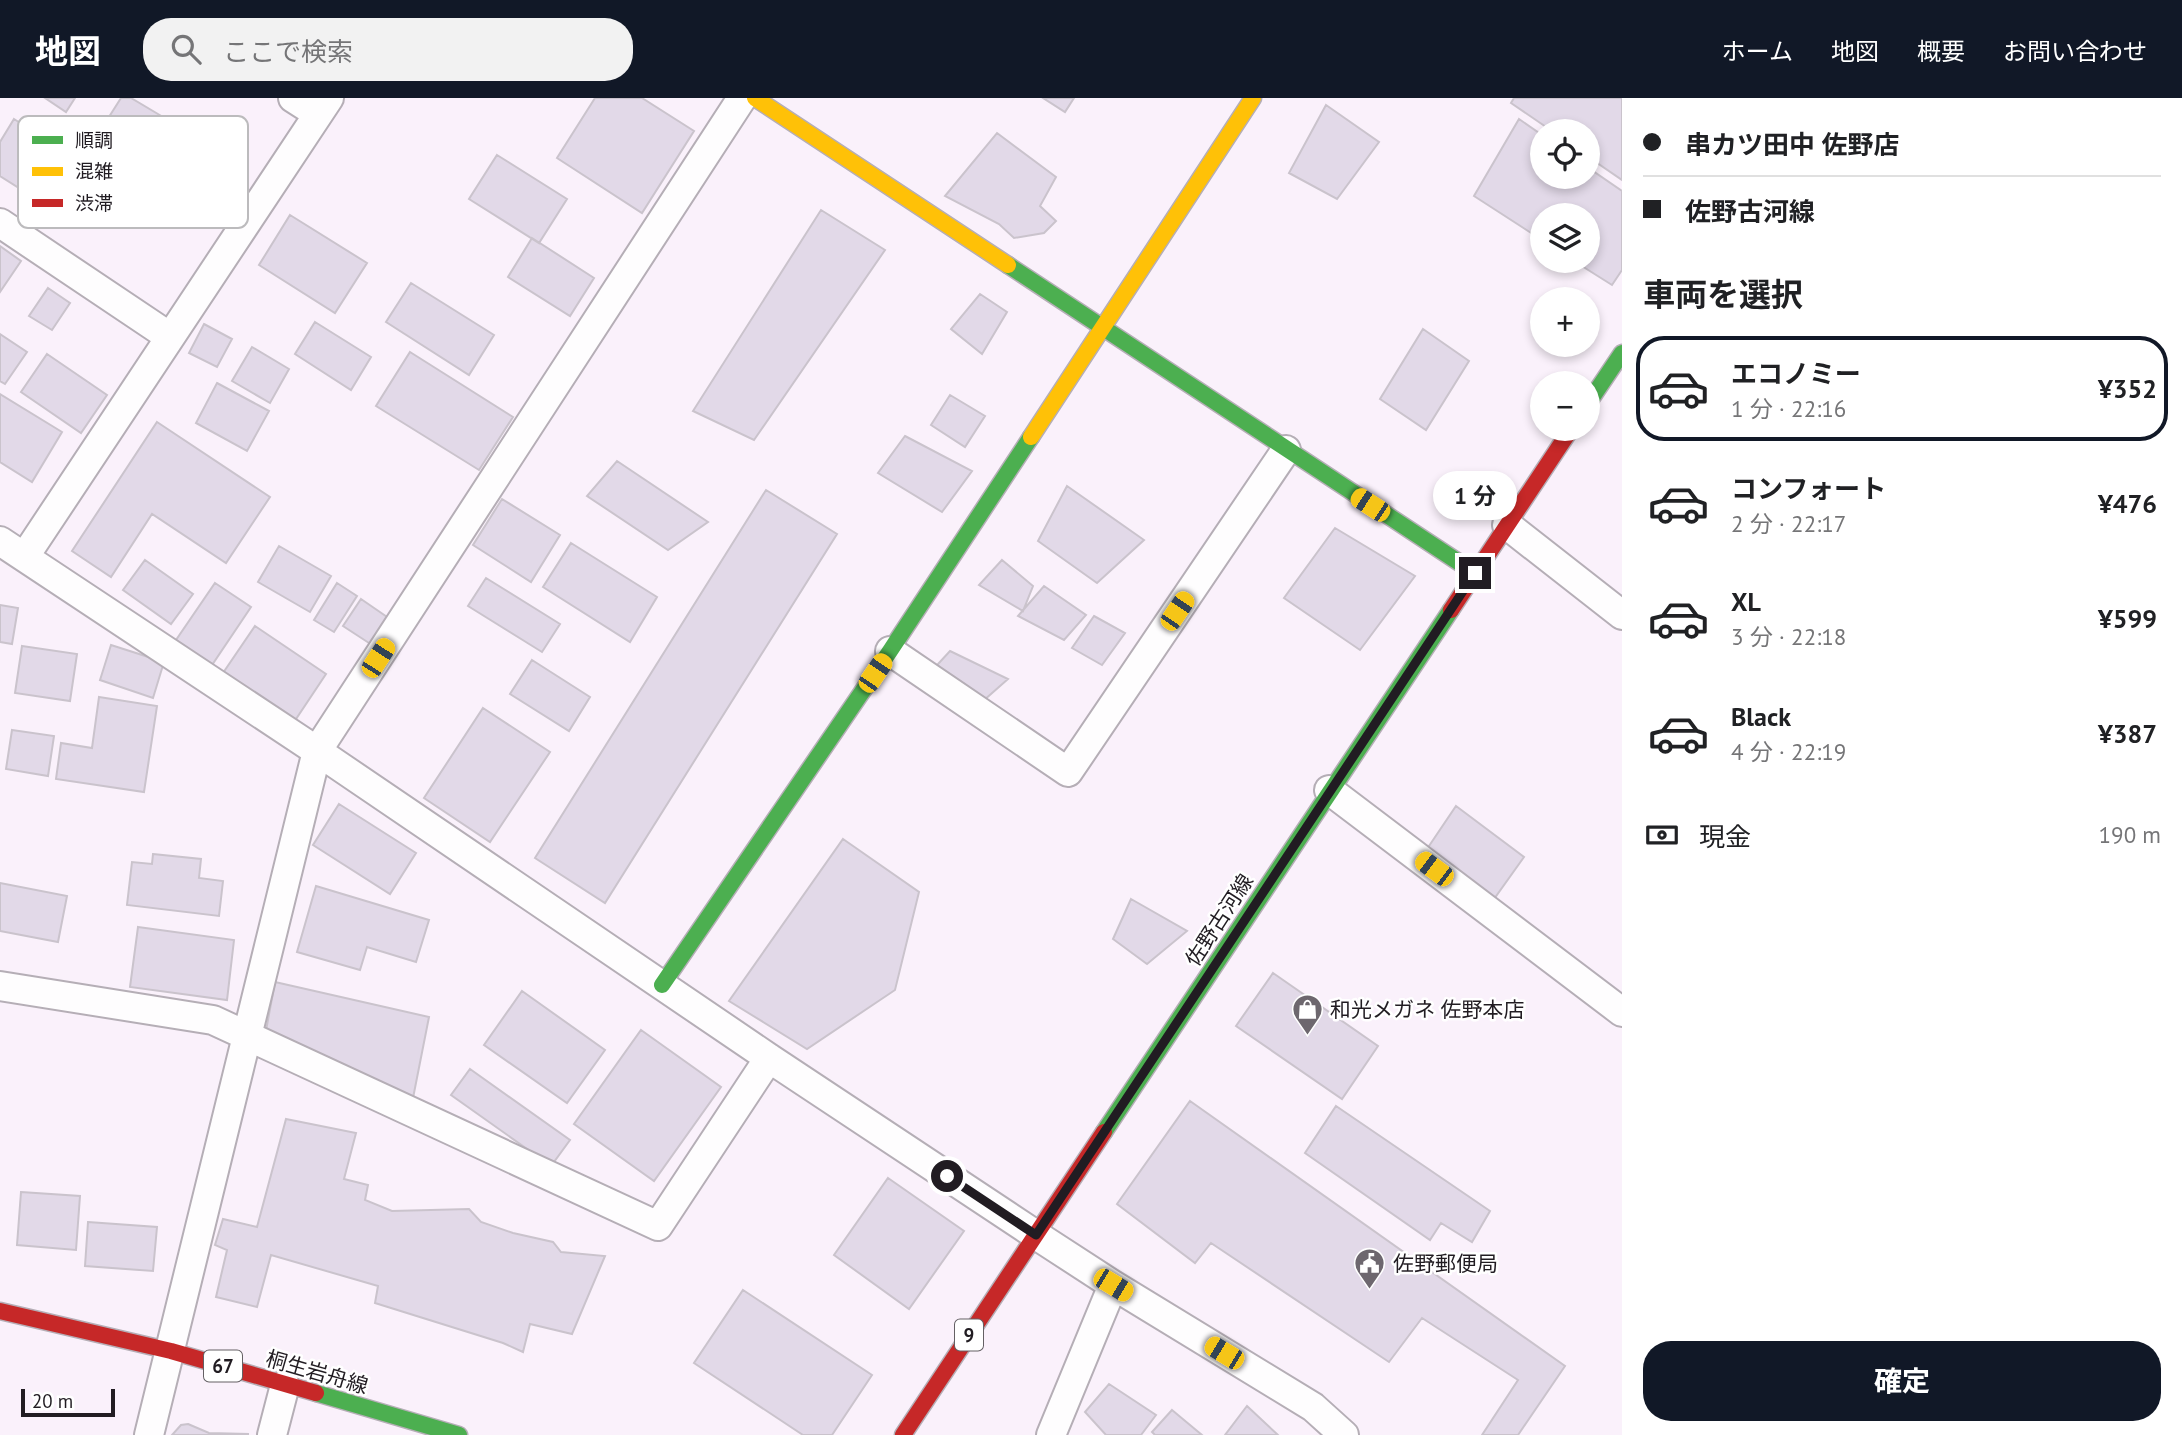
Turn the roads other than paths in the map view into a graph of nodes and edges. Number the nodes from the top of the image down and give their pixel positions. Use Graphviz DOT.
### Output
graph roads {
  1 [pos="293,98"];
  2 [pos="742,98"];
  3 [pos="755,98"];
  4 [pos="1253,98"];
  5 [pos="324,106"];
  6 [pos="248,220"];
  7 [pos="0,223"];
  8 [pos="243,228"];
  9 [pos="1102,328"];
  10 [pos="170,337"];
  11 [pos="1622,353"];
  12 [pos="1600,386"];
  13 [pos="1563,441"];
  14 [pos="1286,450"];
  15 [pos="1507,525"];
  16 [pos="0,541"];
  17 [pos="24,556"];
  18 [pos="1475,573"];
  19 [pos="1622,615"];
  20 [pos="890,651"];
  21 [pos="317,751"];
  22 [pos="1329,790"];
  23 [pos="662,985"];
  24 [pos="0,986"];
  25 [pos="1622,1012"];
  26 [pos="249,1037"];
  27 [pos="769,1058"];
  28 [pos="1036,1235"];
  29 [pos="1113,1285"];
  30 [pos="0,1311"];
  31 [pos="171,1351"];
  32 [pos="285,1385"];
  33 [pos="149,1435"];
  34 [pos="272,1435"];
  35 [pos="459,1435"];
  36 [pos="903,1435"];
  37 [pos="1051,1435"];
  38 [pos="1344,1435"];
  1 -- 5 [label="street"];
  2 -- 21 [label="street"];
  3 -- 9 [label="street"];
  4 -- 9 [label="street"];
  5 -- 6 [label="street"];
  7 -- 10 [label="street"];
  8 -- 10 [label="street"];
  9 -- 14 [label="street"];
  9 -- 20 [label="street"];
  10 -- 17 [label="street"];
  11 -- 12 [label="street"];
  13 -- 15 [label="street, 佐野古河線 / 9"];
  14 -- 18 [label="street"];
  14 -- 20 [label="street"];
  15 -- 18 [label="street, 佐野古河線 / 9"];
  15 -- 19 [label="street"];
  16 -- 17 [label="street"];
  17 -- 21 [label="street"];
  18 -- 22 [label="street, 佐野古河線 / 9"];
  20 -- 23 [label="street"];
  21 -- 23 [label="street"];
  21 -- 26 [label="street"];
  22 -- 25 [label="street"];
  22 -- 28 [label="street, 佐野古河線 / 9"];
  23 -- 27 [label="street"];
  24 -- 26 [label="street"];
  26 -- 27 [label="street"];
  26 -- 31 [label="street"];
  27 -- 28 [label="street"];
  28 -- 29 [label="street"];
  28 -- 36 [label="street, 佐野古河線 / 9"];
  29 -- 37 [label="street"];
  29 -- 38 [label="street"];
  30 -- 31 [label="street, 桐生岩舟線 / 67"];
  31 -- 32 [label="street, 桐生岩舟線 / 67"];
  31 -- 33 [label="street"];
  32 -- 34 [label="street"];
  32 -- 35 [label="street, 桐生岩舟線 / 67"];
}
